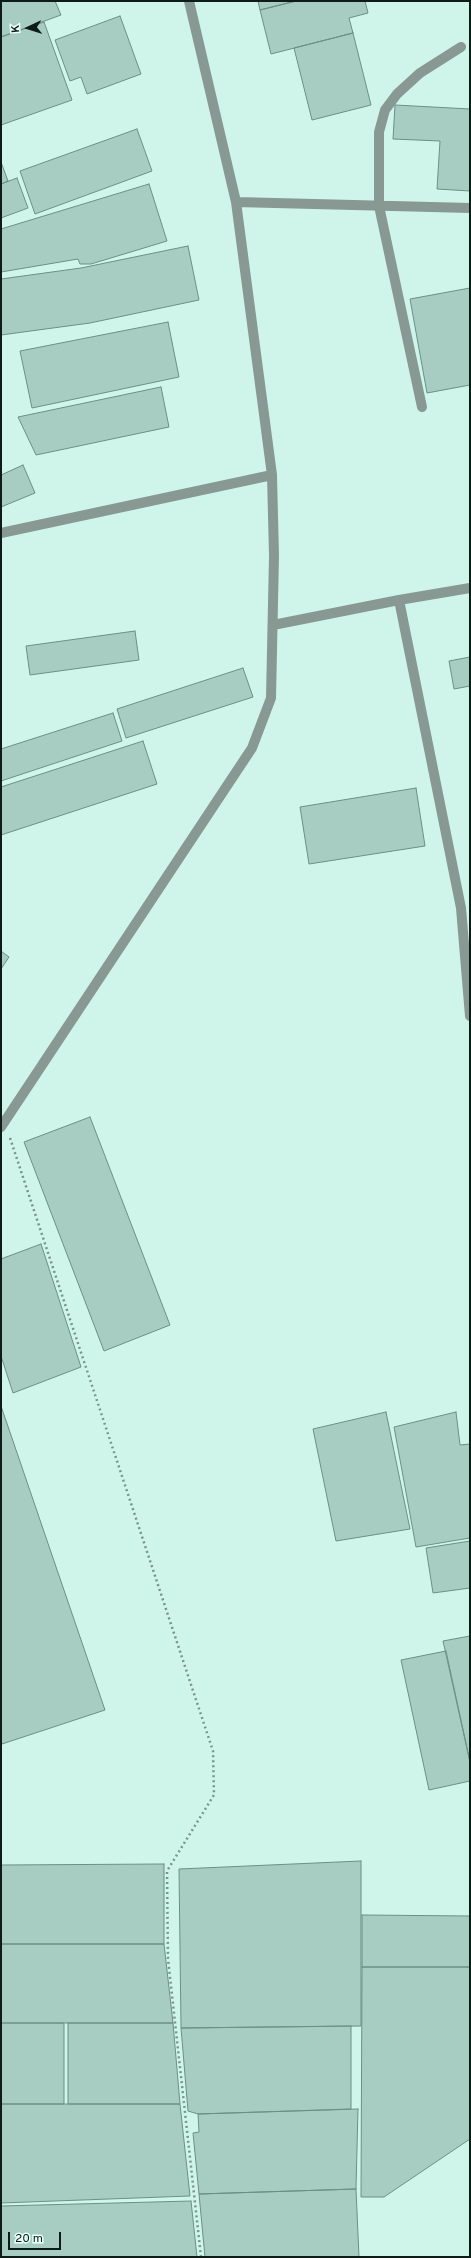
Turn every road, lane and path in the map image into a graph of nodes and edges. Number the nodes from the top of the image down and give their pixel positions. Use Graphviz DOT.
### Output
graph roads {
  1 [pos="189,1"];
  2 [pos="461,47"];
  3 [pos="236,202"];
  4 [pos="379,206"];
  5 [pos="470,208"];
  6 [pos="422,407"];
  7 [pos="272,475"];
  8 [pos="1,533"];
  9 [pos="470,588"];
  10 [pos="399,600"];
  11 [pos="273,625"];
  12 [pos="470,1016"];
  13 [pos="3,1124"];
  14 [pos="201,2257"];
  1 -- 3 [label="street"];
  2 -- 4 [label="street"];
  3 -- 4 [label="street"];
  3 -- 7 [label="street"];
  4 -- 5 [label="street"];
  4 -- 6 [label="street"];
  7 -- 8 [label="street"];
  7 -- 11 [label="street"];
  9 -- 10 [label="street"];
  10 -- 11 [label="street"];
  10 -- 12 [label="street"];
  11 -- 13 [label="street"];
  13 -- 14 [label="path"];
}
